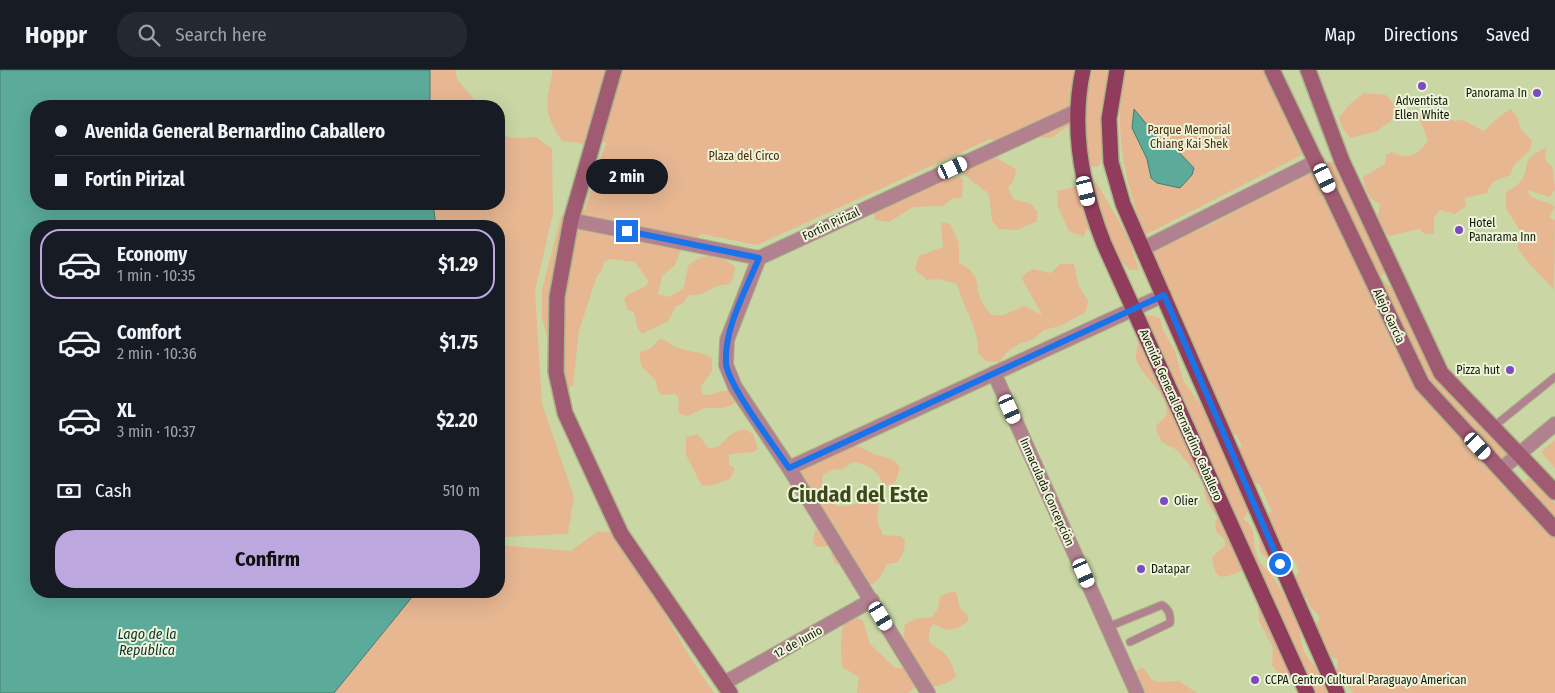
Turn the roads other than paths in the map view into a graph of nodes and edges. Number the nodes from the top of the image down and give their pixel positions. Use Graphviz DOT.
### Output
graph roads {
  1 [pos="614,70"];
  2 [pos="1083,70"];
  3 [pos="1117,70"];
  4 [pos="1272,70"];
  5 [pos="1308,70"];
  6 [pos="1077,111"];
  7 [pos="1317,161"];
  8 [pos="571,220"];
  9 [pos="1142,249"];
  10 [pos="759,258"];
  11 [pos="1164,295"];
  12 [pos="1134,309"];
  13 [pos="994,373"];
  14 [pos="1555,377"];
  15 [pos="1555,424"];
  16 [pos="1493,427"];
  17 [pos="1519,454"];
  18 [pos="789,468"];
  19 [pos="1500,470"];
  20 [pos="1555,492"];
  21 [pos="1555,529"];
  22 [pos="872,600"];
  23 [pos="1108,628"];
  24 [pos="1130,642"];
  25 [pos="727,688"];
  26 [pos="928,693"];
  27 [pos="1137,693"];
  28 [pos="1307,693"];
  29 [pos="1337,693"];
  1 -- 8 [label="street"];
  2 -- 6 [label="main road, Avenida General Bernardino Caballero"];
  3 -- 9 [label="main road"];
  4 -- 7 [label="street, Alejo García"];
  5 -- 16 [label="street, Alejo García"];
  6 -- 10 [label="street, Fortín Pirizal"];
  6 -- 12 [label="main road, Avenida General Bernardino Caballero"];
  7 -- 9 [label="street"];
  7 -- 19 [label="street, Alejo García"];
  8 -- 10 [label="street"];
  8 -- 25 [label="street"];
  9 -- 11 [label="main road"];
  10 -- 18 [label="street"];
  11 -- 12 [label="street"];
  11 -- 29 [label="main road"];
  12 -- 13 [label="street"];
  12 -- 28 [label="main road, Avenida General Bernardino Caballero"];
  13 -- 18 [label="street"];
  13 -- 23 [label="street, Inmaculada Concepción"];
  14 -- 16 [label="lane"];
  15 -- 17 [label="street"];
  16 -- 17 [label="street, Alejo García"];
  17 -- 19 [label="street"];
  17 -- 20 [label="street, Alejo García"];
  18 -- 22 [label="street"];
  19 -- 21 [label="street, Alejo García"];
  22 -- 25 [label="street, 12 de Junio"];
  22 -- 26 [label="street"];
  23 -- 24 [label="lane"];
  23 -- 27 [label="street, Inmaculada Concepción"];
}
